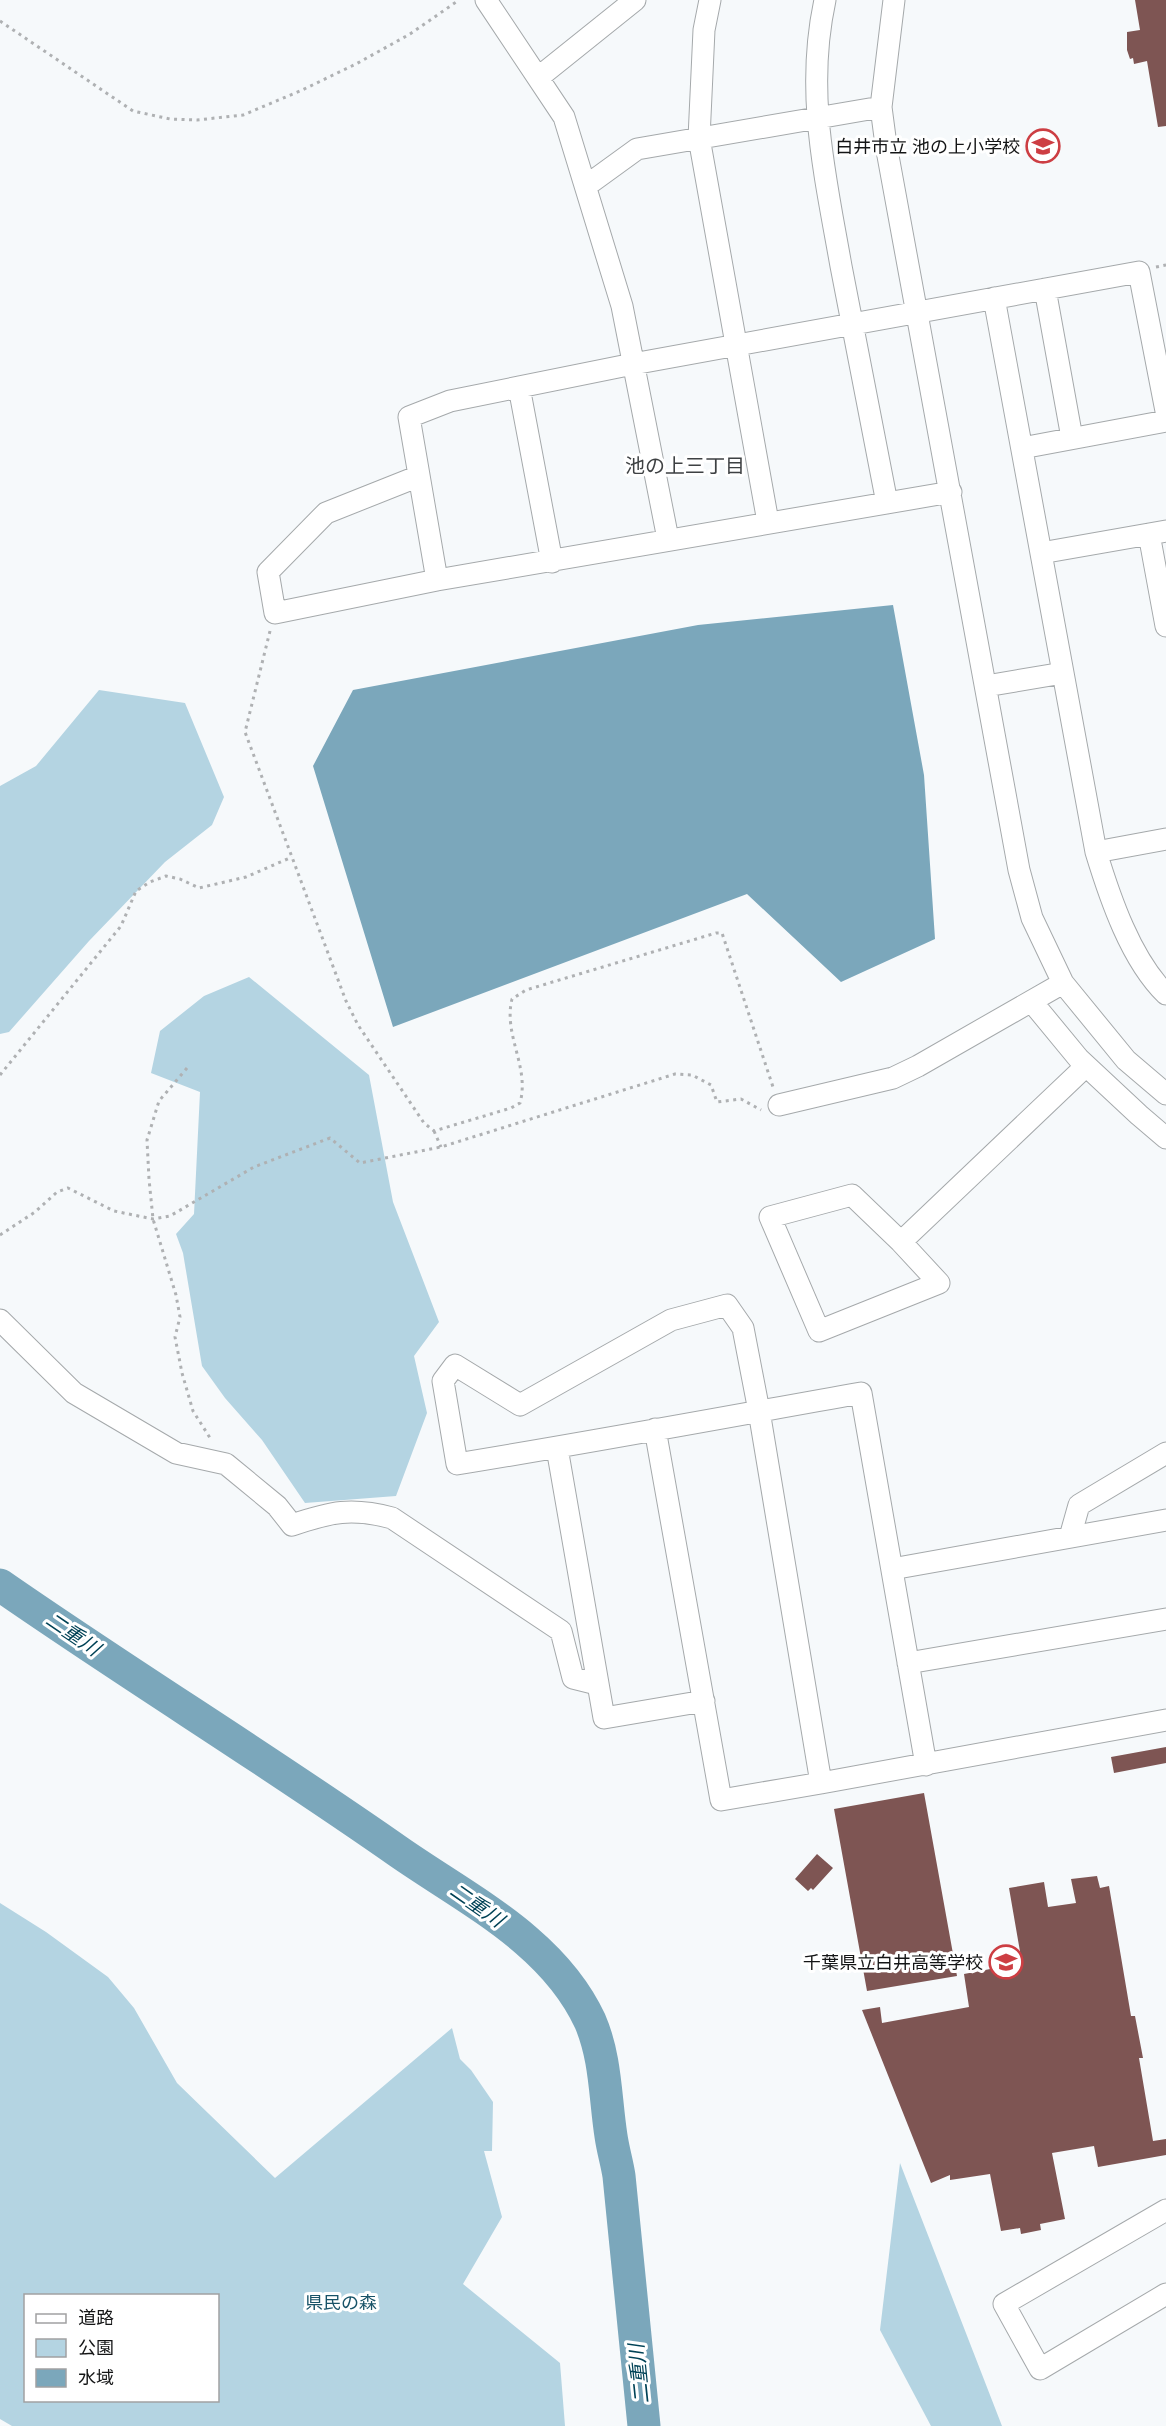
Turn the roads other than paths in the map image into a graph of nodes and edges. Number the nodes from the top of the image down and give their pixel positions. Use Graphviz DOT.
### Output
graph roads {
  1 [pos="486,0"];
  2 [pos="635,0"];
  3 [pos="710,0"];
  4 [pos="825,0"];
  5 [pos="894,0"];
  6 [pos="539,77"];
  7 [pos="881,108"];
  8 [pos="816,119"];
  9 [pos="699,138"];
  10 [pos="586,186"];
  11 [pos="1045,289"];
  12 [pos="994,297"];
  13 [pos="916,312"];
  14 [pos="852,324"];
  15 [pos="735,345"];
  16 [pos="633,364"];
  17 [pos="519,387"];
  18 [pos="1166,411"];
  19 [pos="1166,421"];
  20 [pos="1072,438"];
  21 [pos="1022,448"];
  22 [pos="419,476"];
  23 [pos="951,492"];
  24 [pos="887,503"];
  25 [pos="768,522"];
  26 [pos="1158,532"];
  27 [pos="668,539"];
  28 [pos="1041,553"];
  29 [pos="552,562"];
  30 [pos="437,580"];
  31 [pos="1166,626"];
  32 [pos="1063,673"];
  33 [pos="986,686"];
  34 [pos="1166,839"];
  35 [pos="1096,852"];
  36 [pos="1063,983"];
  37 [pos="1166,994"];
  38 [pos="1032,1002"];
  39 [pos="1086,1066"];
  40 [pos="1166,1094"];
  41 [pos="779,1105"];
  42 [pos="1166,1138"];
  43 [pos="901,1242"];
  44 [pos="0,1320"];
  45 [pos="759,1411"];
  46 [pos="655,1429"];
  47 [pos="557,1448"];
  48 [pos="1166,1453"];
  49 [pos="1166,1520"];
  50 [pos="1070,1537"];
  51 [pos="892,1569"];
  52 [pos="1166,1619"];
  53 [pos="908,1663"];
  54 [pos="597,1684"];
  55 [pos="704,1701"];
  56 [pos="1166,1720"];
  57 [pos="926,1765"];
  58 [pos="821,1783"];
  59 [pos="1166,2210"];
  60 [pos="1166,2294"];
  1 -- 6 [label="street"];
  2 -- 6 [label="street"];
  3 -- 9 [label="street"];
  4 -- 8 [label="street"];
  5 -- 7 [label="street"];
  6 -- 10 [label="street"];
  7 -- 8 [label="street"];
  7 -- 13 [label="street"];
  8 -- 9 [label="street"];
  8 -- 14 [label="street"];
  9 -- 10 [label="street"];
  9 -- 15 [label="street"];
  10 -- 16 [label="street"];
  11 -- 12 [label="street"];
  11 -- 18 [label="street"];
  11 -- 20 [label="street"];
  12 -- 13 [label="street"];
  12 -- 21 [label="street"];
  13 -- 14 [label="street"];
  13 -- 23 [label="street"];
  14 -- 15 [label="street"];
  14 -- 24 [label="street"];
  15 -- 16 [label="street"];
  15 -- 25 [label="street"];
  16 -- 17 [label="street"];
  16 -- 27 [label="street"];
  17 -- 22 [label="street"];
  17 -- 29 [label="street"];
  19 -- 20 [label="street"];
  20 -- 21 [label="street"];
  21 -- 28 [label="street"];
  22 -- 30 [label="street"];
  22 -- 30 [label="street"];
  23 -- 24 [label="street"];
  23 -- 33 [label="street"];
  24 -- 25 [label="street"];
  25 -- 27 [label="street"];
  26 -- 28 [label="street"];
  26 -- 31 [label="street"];
  27 -- 29 [label="street"];
  28 -- 32 [label="street"];
  29 -- 30 [label="street"];
  32 -- 33 [label="street"];
  32 -- 35 [label="street"];
  33 -- 36 [label="street"];
  34 -- 35 [label="street"];
  35 -- 37 [label="street"];
  36 -- 38 [label="street"];
  36 -- 40 [label="street"];
  38 -- 39 [label="street"];
  38 -- 41 [label="street"];
  39 -- 42 [label="street"];
  39 -- 43 [label="street"];
  43 -- 43 [label="street"];
  44 -- 54 [label="street"];
  45 -- 46 [label="street"];
  45 -- 47 [label="street"];
  45 -- 51 [label="street"];
  45 -- 58 [label="street"];
  46 -- 47 [label="street"];
  46 -- 55 [label="street"];
  47 -- 54 [label="street"];
  48 -- 50 [label="street"];
  49 -- 50 [label="street"];
  50 -- 51 [label="street"];
  51 -- 53 [label="street"];
  52 -- 53 [label="street"];
  53 -- 57 [label="street"];
  54 -- 55 [label="street"];
  55 -- 58 [label="street"];
  56 -- 57 [label="street"];
  57 -- 58 [label="street"];
  59 -- 60 [label="street"];
}
